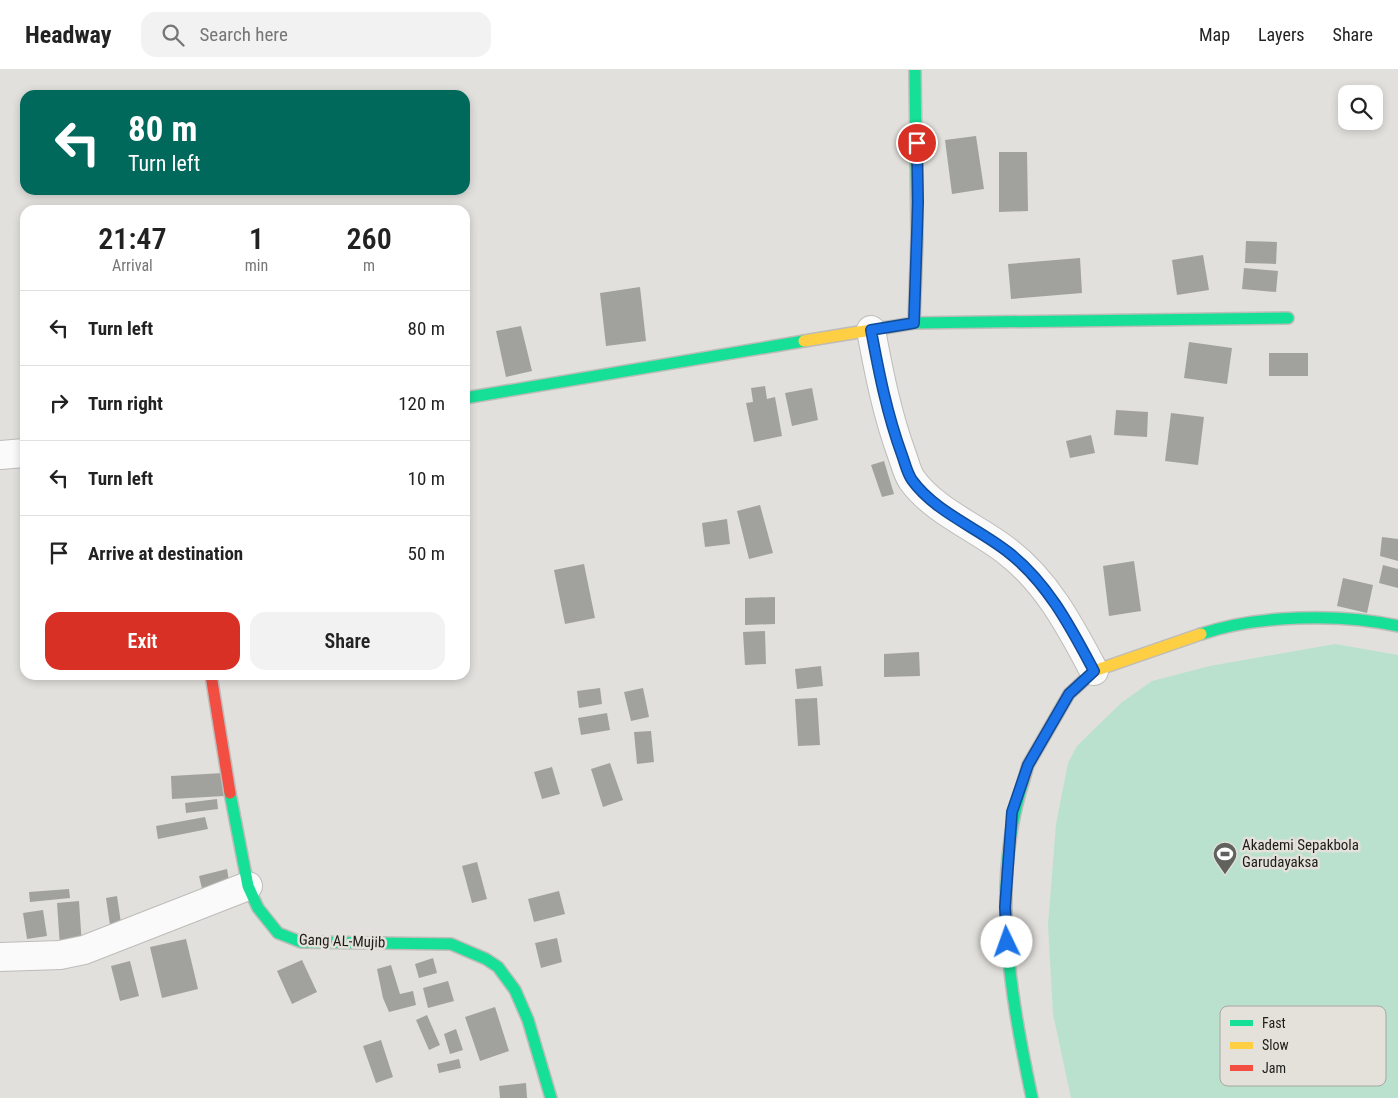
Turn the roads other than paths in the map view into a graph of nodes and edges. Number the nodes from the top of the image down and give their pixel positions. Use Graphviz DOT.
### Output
graph roads {
  1 [pos="915,70"];
  2 [pos="1288,318"];
  3 [pos="914,323"];
  4 [pos="871,330"];
  5 [pos="470,397"];
  6 [pos="20,454"];
  7 [pos="0,456"];
  8 [pos="1398,626"];
  9 [pos="1094,671"];
  10 [pos="212,680"];
  11 [pos="248,886"];
  12 [pos="0,957"];
  13 [pos="551,1098"];
  14 [pos="1032,1098"];
  1 -- 3 [label="street"];
  2 -- 3 [label="street"];
  3 -- 4 [label="street"];
  4 -- 5 [label="street"];
  4 -- 9 [label="street"];
  6 -- 7 [label="street"];
  8 -- 9 [label="street"];
  9 -- 14 [label="street"];
  10 -- 11 [label="street, Gang AL-Mujib"];
  11 -- 12 [label="street"];
  11 -- 13 [label="street, Gang AL-Mujib"];
}
